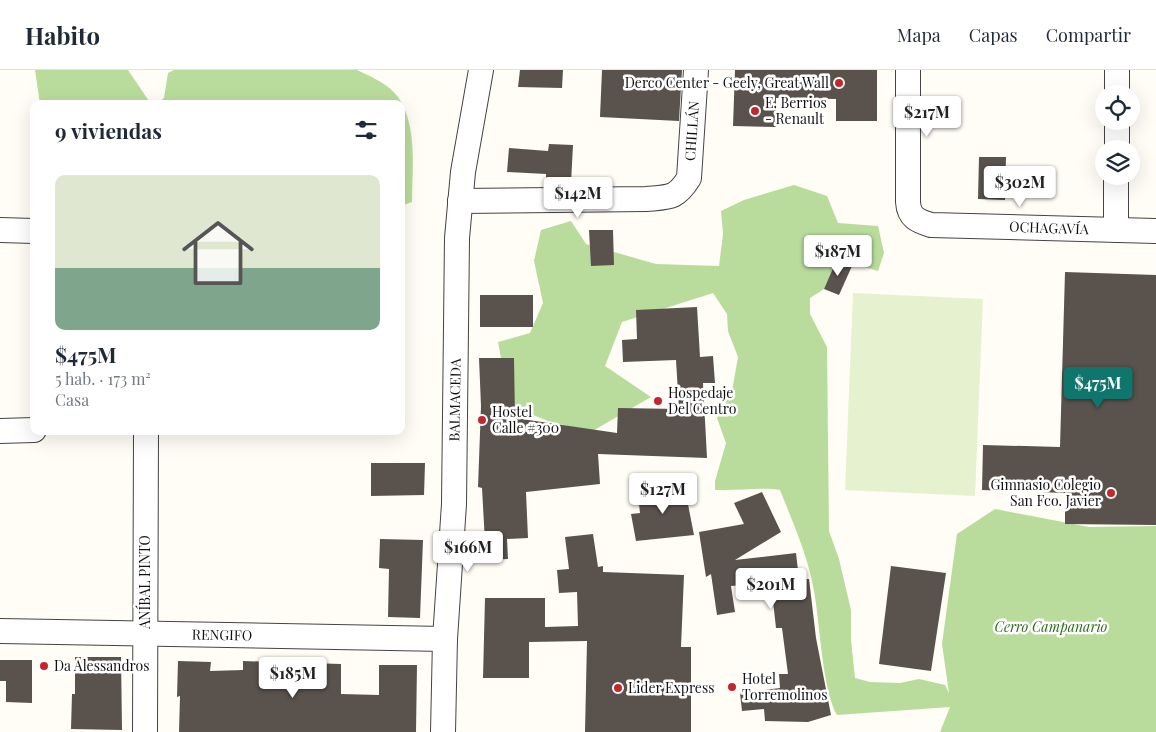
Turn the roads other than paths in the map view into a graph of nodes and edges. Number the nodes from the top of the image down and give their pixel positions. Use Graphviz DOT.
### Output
graph roads {
  1 [pos="481,70"];
  2 [pos="696,70"];
  3 [pos="908,70"];
  4 [pos="1117,70"];
  5 [pos="1117,85"];
  6 [pos="1116,185"];
  7 [pos="460,201"];
  8 [pos="0,230"];
  9 [pos="1116,230"];
  10 [pos="30,231"];
  11 [pos="1156,231"];
  12 [pos="30,430"];
  13 [pos="0,431"];
  14 [pos="146,435"];
  15 [pos="0,631"];
  16 [pos="145,634"];
  17 [pos="445,639"];
  18 [pos="145,732"];
  19 [pos="443,732"];
  1 -- 7 [label="street, BALMACEDA"];
  2 -- 7 [label="street, CHILLÁN"];
  3 -- 9 [label="street, OCHAGAVÍA"];
  4 -- 5 [label="street"];
  6 -- 9 [label="street"];
  7 -- 17 [label="street, BALMACEDA"];
  8 -- 10 [label="street"];
  9 -- 11 [label="street, OCHAGAVÍA"];
  12 -- 13 [label="street"];
  14 -- 16 [label="street, ANÍBAL PINTO"];
  15 -- 16 [label="street, RENGIFO"];
  16 -- 17 [label="street, RENGIFO"];
  16 -- 18 [label="street, ANÍBAL PINTO"];
  17 -- 19 [label="street, BALMACEDA"];
}
